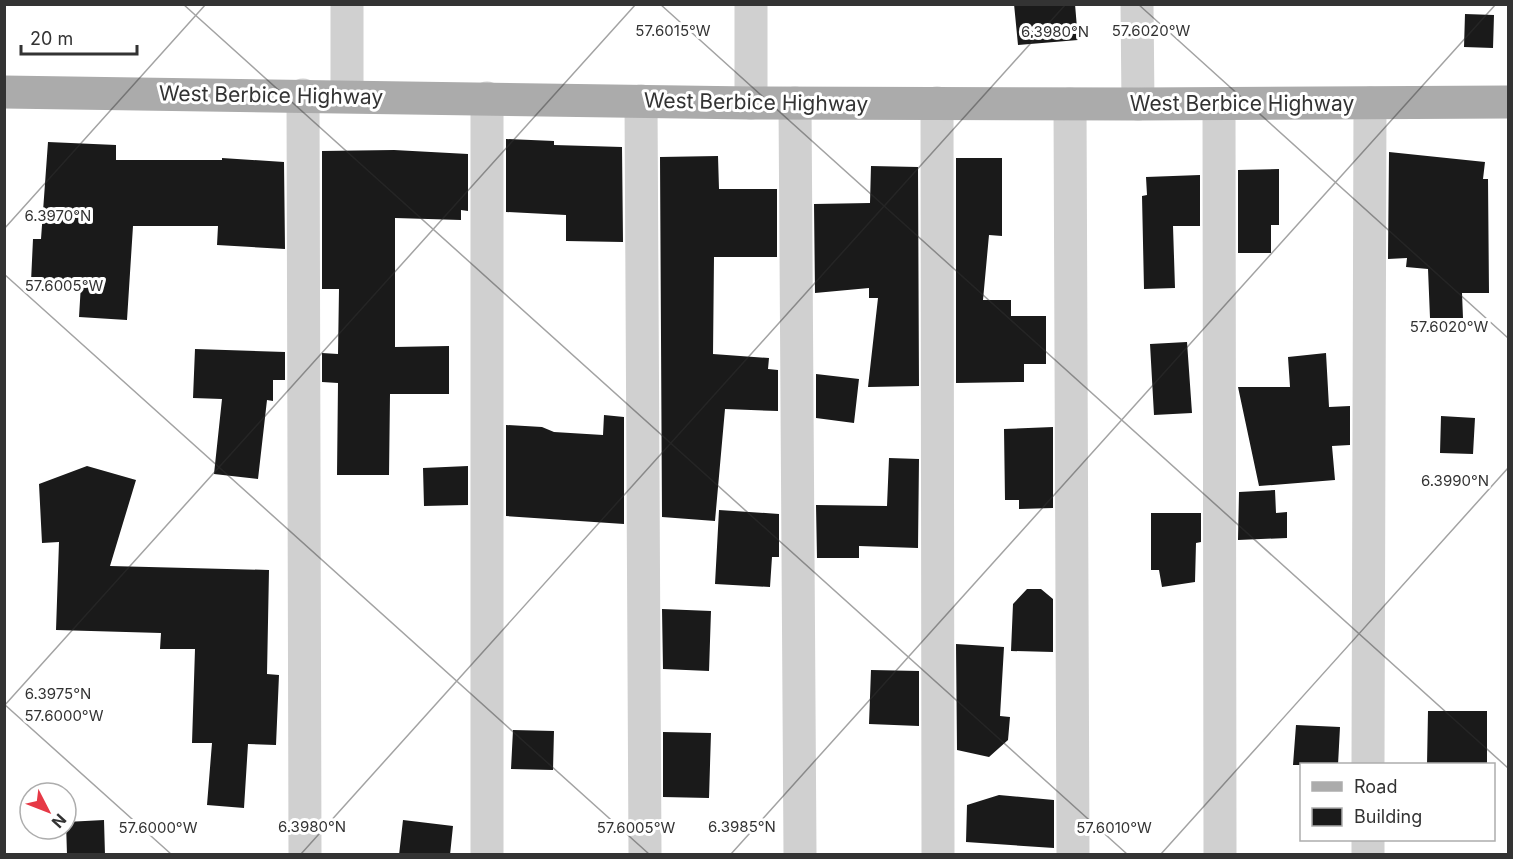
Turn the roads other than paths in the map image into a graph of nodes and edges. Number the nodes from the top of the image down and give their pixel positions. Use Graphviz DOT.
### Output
graph roads {
  1 [pos="347,4"];
  2 [pos="751,4"];
  3 [pos="1137,4"];
  4 [pos="4,92"];
  5 [pos="303,95"];
  6 [pos="347,95"];
  7 [pos="487,98"];
  8 [pos="641,101"];
  9 [pos="1509,102"];
  10 [pos="751,103"];
  11 [pos="795,103"];
  12 [pos="937,103"];
  13 [pos="1370,103"];
  14 [pos="1070,104"];
  15 [pos="1138,104"];
  16 [pos="1219,104"];
  17 [pos="1368,763"];
  18 [pos="305,855"];
  19 [pos="487,855"];
  20 [pos="645,855"];
  21 [pos="800,855"];
  22 [pos="938,855"];
  23 [pos="1073,855"];
  24 [pos="1220,855"];
  1 -- 6 [label="street"];
  2 -- 10 [label="street"];
  3 -- 15 [label="street"];
  4 -- 5 [label="main road, West Berbice Highway"];
  5 -- 6 [label="main road, West Berbice Highway"];
  5 -- 18 [label="street"];
  6 -- 7 [label="main road, West Berbice Highway"];
  7 -- 8 [label="main road, West Berbice Highway"];
  7 -- 19 [label="street"];
  8 -- 10 [label="main road, West Berbice Highway"];
  8 -- 20 [label="street"];
  9 -- 13 [label="main road, West Berbice Highway"];
  10 -- 11 [label="main road, West Berbice Highway"];
  11 -- 12 [label="main road, West Berbice Highway"];
  11 -- 21 [label="street"];
  12 -- 14 [label="main road, West Berbice Highway"];
  12 -- 22 [label="street"];
  13 -- 16 [label="main road, West Berbice Highway"];
  13 -- 17 [label="street"];
  14 -- 15 [label="main road, West Berbice Highway"];
  14 -- 23 [label="street"];
  15 -- 16 [label="main road, West Berbice Highway"];
  16 -- 24 [label="street"];
}
